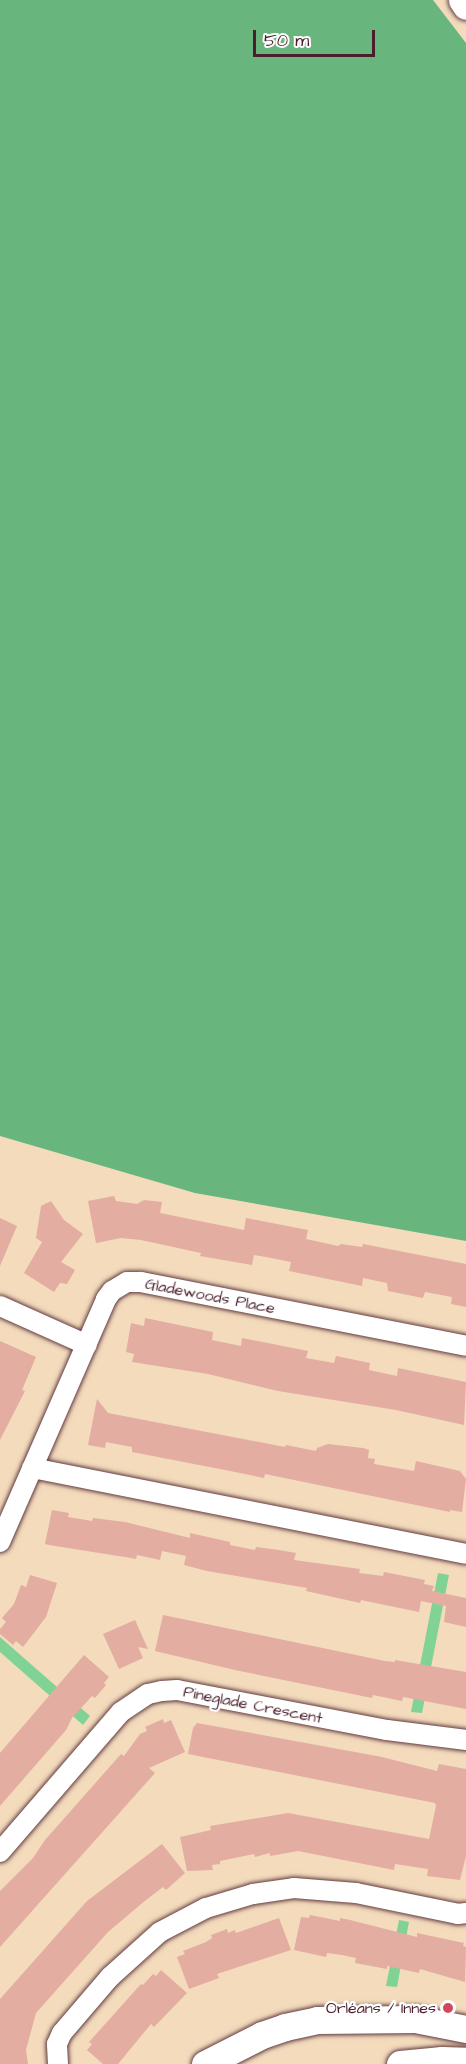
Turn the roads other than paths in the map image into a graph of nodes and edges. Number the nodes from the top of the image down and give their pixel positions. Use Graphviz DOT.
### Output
graph roads {
  1 [pos="462,0"];
  2 [pos="466,6"];
  3 [pos="0,1306"];
  4 [pos="87,1345"];
  5 [pos="466,1346"];
  6 [pos="33,1468"];
  7 [pos="0,1542"];
  8 [pos="466,1554"];
  9 [pos="466,1740"];
  10 [pos="0,1852"];
  11 [pos="466,1913"];
  12 [pos="466,2029"];
  13 [pos="466,2061"];
  14 [pos="58,2064"];
  15 [pos="205,2064"];
  16 [pos="400,2064"];
  1 -- 2 [label="main road"];
  3 -- 4 [label="street"];
  4 -- 5 [label="street, Gladewoods Place"];
  4 -- 6 [label="street, Gladewoods Place"];
  6 -- 7 [label="street, Gladewoods Place"];
  6 -- 8 [label="street"];
  9 -- 10 [label="street, Pineglade Crescent"];
  11 -- 14 [label="street"];
  12 -- 15 [label="main road"];
  13 -- 16 [label="main road"];
}
